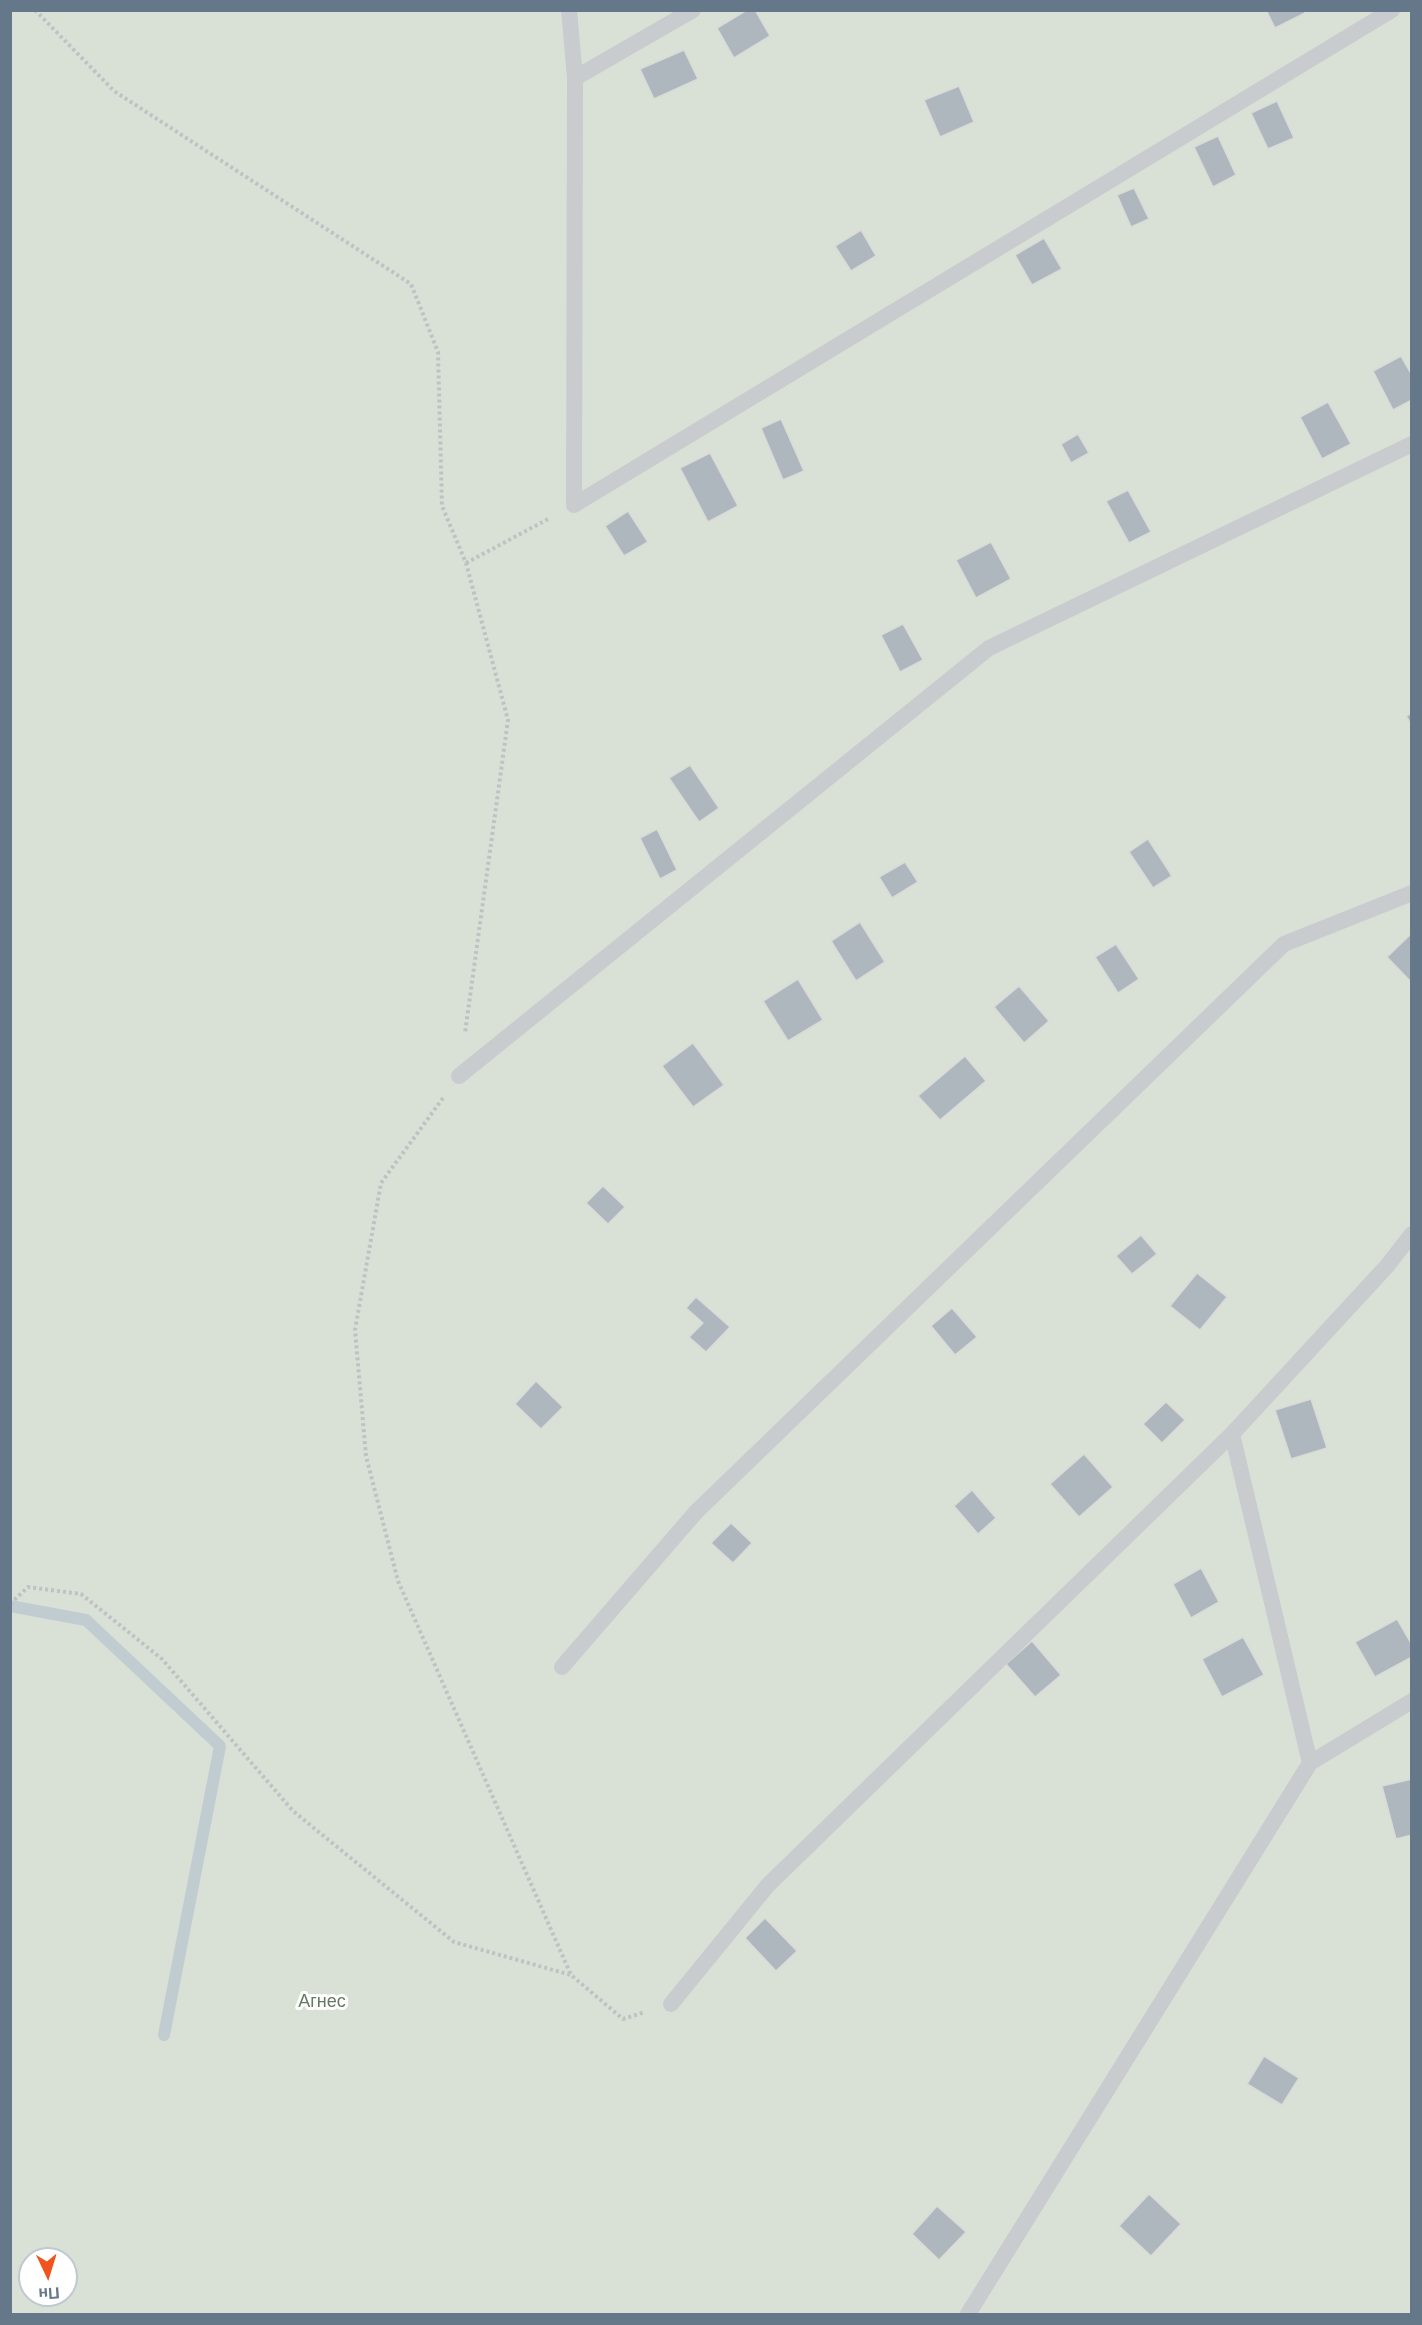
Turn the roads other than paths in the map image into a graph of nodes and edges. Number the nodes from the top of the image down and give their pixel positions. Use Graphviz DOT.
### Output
graph roads {
  1 [pos="569,10"];
  2 [pos="693,10"];
  3 [pos="1392,10"];
  4 [pos="575,78"];
  5 [pos="1412,444"];
  6 [pos="1412,893"];
  7 [pos="459,1076"];
  8 [pos="1412,1234"];
  9 [pos="1232,1434"];
  10 [pos="562,1667"];
  11 [pos="1412,1701"];
  12 [pos="1310,1763"];
  13 [pos="670,2004"];
  14 [pos="968,2314"];
  1 -- 4 [label="lane"];
  2 -- 4 [label="lane"];
  3 -- 4 [label="lane"];
  5 -- 7 [label="lane"];
  6 -- 10 [label="lane"];
  8 -- 9 [label="lane"];
  9 -- 12 [label="lane"];
  9 -- 13 [label="lane"];
  11 -- 12 [label="lane"];
  12 -- 14 [label="lane"];
}
